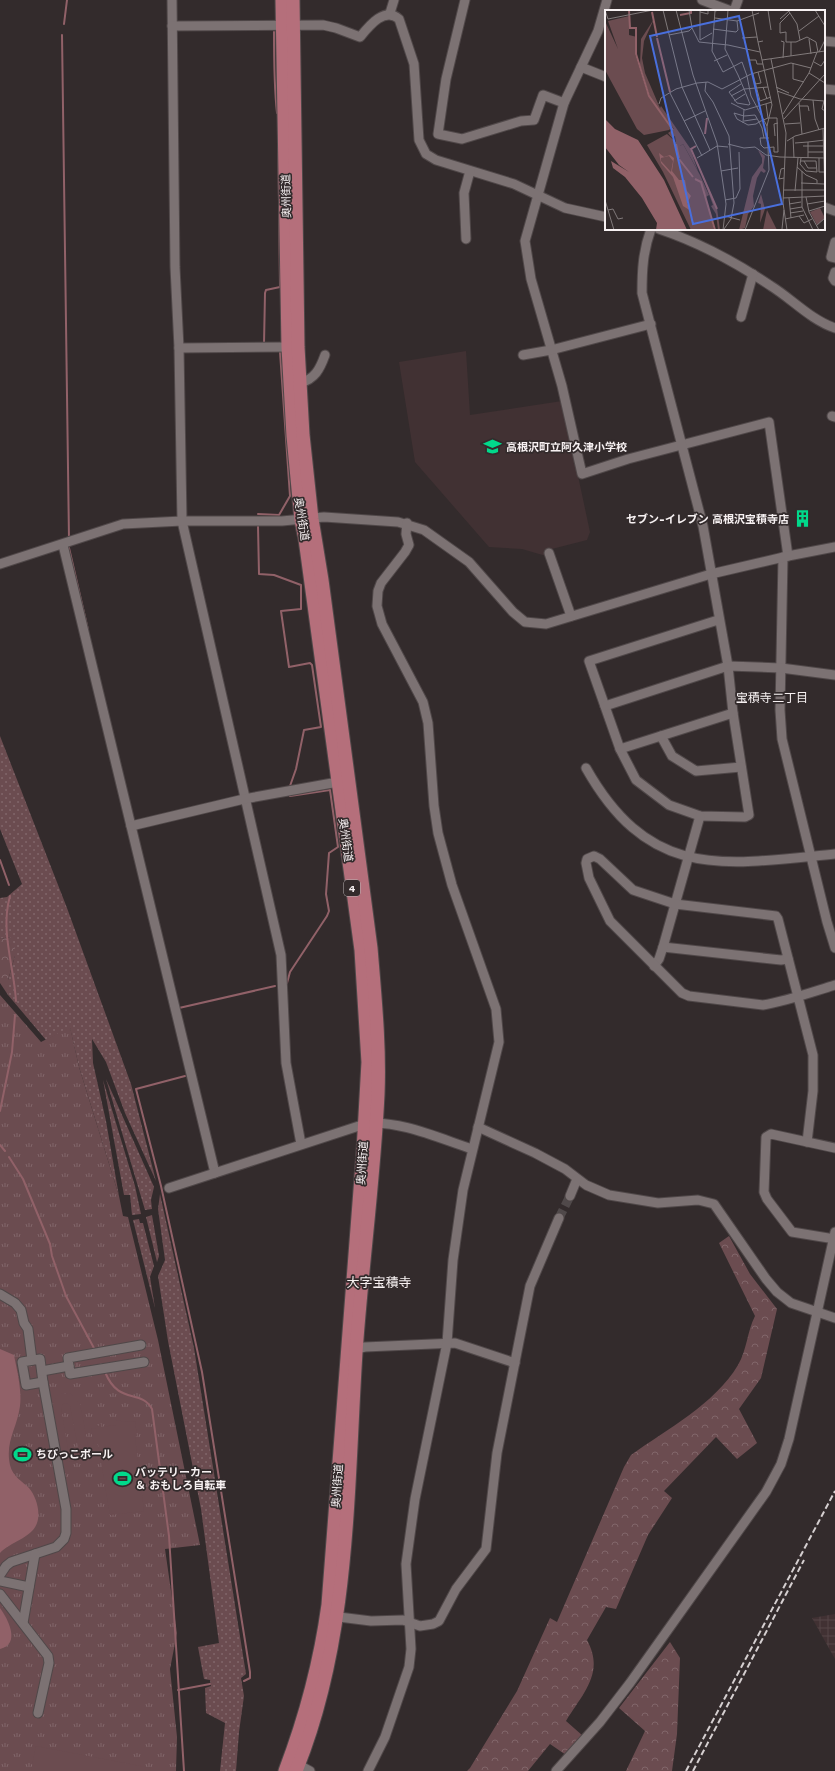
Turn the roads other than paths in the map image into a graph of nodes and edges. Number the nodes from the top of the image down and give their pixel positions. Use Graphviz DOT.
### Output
graph roads {
  1 [pos="172,0"];
  2 [pos="282,0"];
  3 [pos="293,0"];
  4 [pos="394,0"];
  5 [pos="466,0"];
  6 [pos="607,0"];
  7 [pos="702,0"];
  8 [pos="738,0"];
  9 [pos="605,10"];
  10 [pos="729,10"];
  11 [pos="733,10"];
  12 [pos="605,11"];
  13 [pos="390,13"];
  14 [pos="288,25"];
  15 [pos="172,26"];
  16 [pos="581,67"];
  17 [pos="605,77"];
  18 [pos="825,89"];
  19 [pos="835,90"];
  20 [pos="564,103"];
  21 [pos="470,171"];
  22 [pos="537,195"];
  23 [pos="825,207"];
  24 [pos="835,211"];
  25 [pos="605,216"];
  26 [pos="651,230"];
  27 [pos="662,230"];
  28 [pos="466,239"];
  29 [pos="835,242"];
  30 [pos="835,258"];
  31 [pos="835,272"];
  32 [pos="753,274"];
  33 [pos="835,281"];
  34 [pos="741,317"];
  35 [pos="651,324"];
  36 [pos="835,328"];
  37 [pos="288,347"];
  38 [pos="179,348"];
  39 [pos="551,350"];
  40 [pos="325,355"];
  41 [pos="523,355"];
  42 [pos="300,383"];
  43 [pos="683,446"];
  44 [pos="306,519"];
  45 [pos="182,521"];
  46 [pos="407,523"];
  47 [pos="63,545"];
  48 [pos="835,547"];
  49 [pos="549,553"];
  50 [pos="786,556"];
  51 [pos="0,564"];
  52 [pos="711,574"];
  53 [pos="571,616"];
  54 [pos="718,620"];
  55 [pos="728,666"];
  56 [pos="781,668"];
  57 [pos="835,675"];
  58 [pos="604,706"];
  59 [pos="732,713"];
  60 [pos="661,736"];
  61 [pos="620,749"];
  62 [pos="741,766"];
  63 [pos="586,768"];
  64 [pos="338,782"];
  65 [pos="244,799"];
  66 [pos="700,816"];
  67 [pos="131,826"];
  68 [pos="835,854"];
  69 [pos="688,856"];
  70 [pos="812,856"];
  71 [pos="675,904"];
  72 [pos="663,947"];
  73 [pos="835,948"];
  74 [pos="788,959"];
  75 [pos="654,966"];
  76 [pos="835,985"];
  77 [pos="798,995"];
  78 [pos="370,1123"];
  79 [pos="478,1127"];
  80 [pos="807,1142"];
  81 [pos="301,1144"];
  82 [pos="835,1148"];
  83 [pos="472,1149"];
  84 [pos="215,1173"];
  85 [pos="577,1179"];
  86 [pos="169,1188"];
  87 [pos="570,1196"];
  88 [pos="559,1218"];
  89 [pos="834,1237"];
  90 [pos="0,1294"];
  91 [pos="817,1311"];
  92 [pos="835,1318"];
  93 [pos="447,1343"];
  94 [pos="141,1345"];
  95 [pos="356,1349"];
  96 [pos="32,1360"];
  97 [pos="144,1362"];
  98 [pos="515,1363"];
  99 [pos="69,1366"];
  100 [pos="42,1371"];
  101 [pos="43,1382"];
  102 [pos="35,1554"];
  103 [pos="0,1575"];
  104 [pos="0,1581"];
  105 [pos="29,1587"];
  106 [pos="0,1594"];
  107 [pos="332,1616"];
  108 [pos="410,1622"];
  109 [pos="22,1623"];
  110 [pos="38,1713"];
  111 [pos="302,1769"];
  112 [pos="285,1771"];
  113 [pos="368,1771"];
  114 [pos="556,1771"];
  1 -- 15 [label="street"];
  2 -- 14 [label="highway, 奥州街道 / 4"];
  3 -- 14 [label="highway, 奥州街道 / 4"];
  4 -- 13 [label="street"];
  5 -- 20 [label="street"];
  6 -- 9 [label="street"];
  7 -- 10 [label="street"];
  8 -- 11 [label="street"];
  12 -- 16 [label="street"];
  13 -- 14 [label="street"];
  13 -- 21 [label="street"];
  14 -- 15 [label="street"];
  14 -- 37 [label="highway, 奥州街道 / 4"];
  14 -- 42 [label="highway, 奥州街道 / 4"];
  15 -- 38 [label="street"];
  16 -- 17 [label="street"];
  16 -- 20 [label="street"];
  18 -- 19 [label="street"];
  20 -- 22 [label="street"];
  21 -- 22 [label="street"];
  21 -- 28 [label="street"];
  22 -- 25 [label="street"];
  22 -- 39 [label="street"];
  23 -- 24 [label="street"];
  26 -- 35 [label="street"];
  27 -- 32 [label="street"];
  29 -- 30 [label="street"];
  31 -- 33 [label="street"];
  32 -- 34 [label="street"];
  32 -- 36 [label="street"];
  35 -- 39 [label="street"];
  35 -- 43 [label="street"];
  37 -- 38 [label="street"];
  37 -- 44 [label="highway, 奥州街道 / 4"];
  38 -- 45 [label="street"];
  39 -- 41 [label="street"];
  39 -- 43 [label="street"];
  40 -- 42 [label="street"];
  42 -- 44 [label="highway, 奥州街道 / 4"];
  43 -- 50 [label="street"];
  43 -- 52 [label="street"];
  44 -- 45 [label="street"];
  44 -- 46 [label="street"];
  44 -- 64 [label="highway, 奥州街道 / 4"];
  44 -- 78 [label="highway, 奥州街道 / 4"];
  45 -- 47 [label="street"];
  45 -- 65 [label="street"];
  46 -- 53 [label="street"];
  46 -- 79 [label="street"];
  47 -- 51 [label="street"];
  47 -- 67 [label="street"];
  48 -- 50 [label="street"];
  49 -- 53 [label="street"];
  50 -- 52 [label="street"];
  50 -- 56 [label="street"];
  52 -- 53 [label="street"];
  52 -- 54 [label="street"];
  54 -- 55 [label="street"];
  54 -- 58 [label="street"];
  55 -- 56 [label="street"];
  55 -- 58 [label="street"];
  55 -- 59 [label="street"];
  56 -- 57 [label="street"];
  56 -- 70 [label="street"];
  58 -- 61 [label="street"];
  59 -- 60 [label="street"];
  59 -- 62 [label="street"];
  60 -- 61 [label="street"];
  60 -- 62 [label="street"];
  61 -- 66 [label="street"];
  62 -- 66 [label="street"];
  63 -- 69 [label="street"];
  64 -- 65 [label="street"];
  64 -- 78 [label="highway, 奥州街道 / 4"];
  65 -- 67 [label="street"];
  65 -- 81 [label="street"];
  66 -- 69 [label="street"];
  67 -- 84 [label="street"];
  68 -- 70 [label="street"];
  69 -- 70 [label="street"];
  69 -- 71 [label="street"];
  70 -- 73 [label="street"];
  71 -- 72 [label="street"];
  71 -- 74 [label="street"];
  71 -- 75 [label="street"];
  72 -- 74 [label="street"];
  72 -- 75 [label="street"];
  74 -- 77 [label="street"];
  75 -- 77 [label="street"];
  76 -- 77 [label="street"];
  77 -- 80 [label="street"];
  78 -- 81 [label="street"];
  78 -- 83 [label="street"];
  78 -- 95 [label="highway, 奥州街道 / 4"];
  78 -- 107 [label="highway, 奥州街道 / 4"];
  79 -- 83 [label="street"];
  79 -- 85 [label="street"];
  80 -- 82 [label="street"];
  80 -- 89 [label="street"];
  81 -- 84 [label="street"];
  83 -- 93 [label="street"];
  84 -- 86 [label="street"];
  85 -- 87 [label="street"];
  85 -- 91 [label="street"];
  88 -- 98 [label="street"];
  89 -- 91 [label="street"];
  90 -- 96 [label="street"];
  91 -- 92 [label="street"];
  91 -- 114 [label="street"];
  93 -- 95 [label="street"];
  93 -- 98 [label="street"];
  93 -- 108 [label="street"];
  94 -- 99 [label="street"];
  95 -- 107 [label="highway, 奥州街道 / 4"];
  96 -- 100 [label="street"];
  96 -- 101 [label="street"];
  97 -- 99 [label="street"];
  98 -- 108 [label="street"];
  99 -- 100 [label="street"];
  100 -- 101 [label="street"];
  101 -- 102 [label="street"];
  102 -- 103 [label="street"];
  102 -- 105 [label="street"];
  104 -- 105 [label="street"];
  105 -- 109 [label="street"];
  106 -- 109 [label="street"];
  107 -- 108 [label="street"];
  107 -- 111 [label="highway, 奥州街道 / 4"];
  107 -- 112 [label="highway, 奥州街道 / 4"];
  108 -- 113 [label="street"];
  109 -- 110 [label="street"];
}
